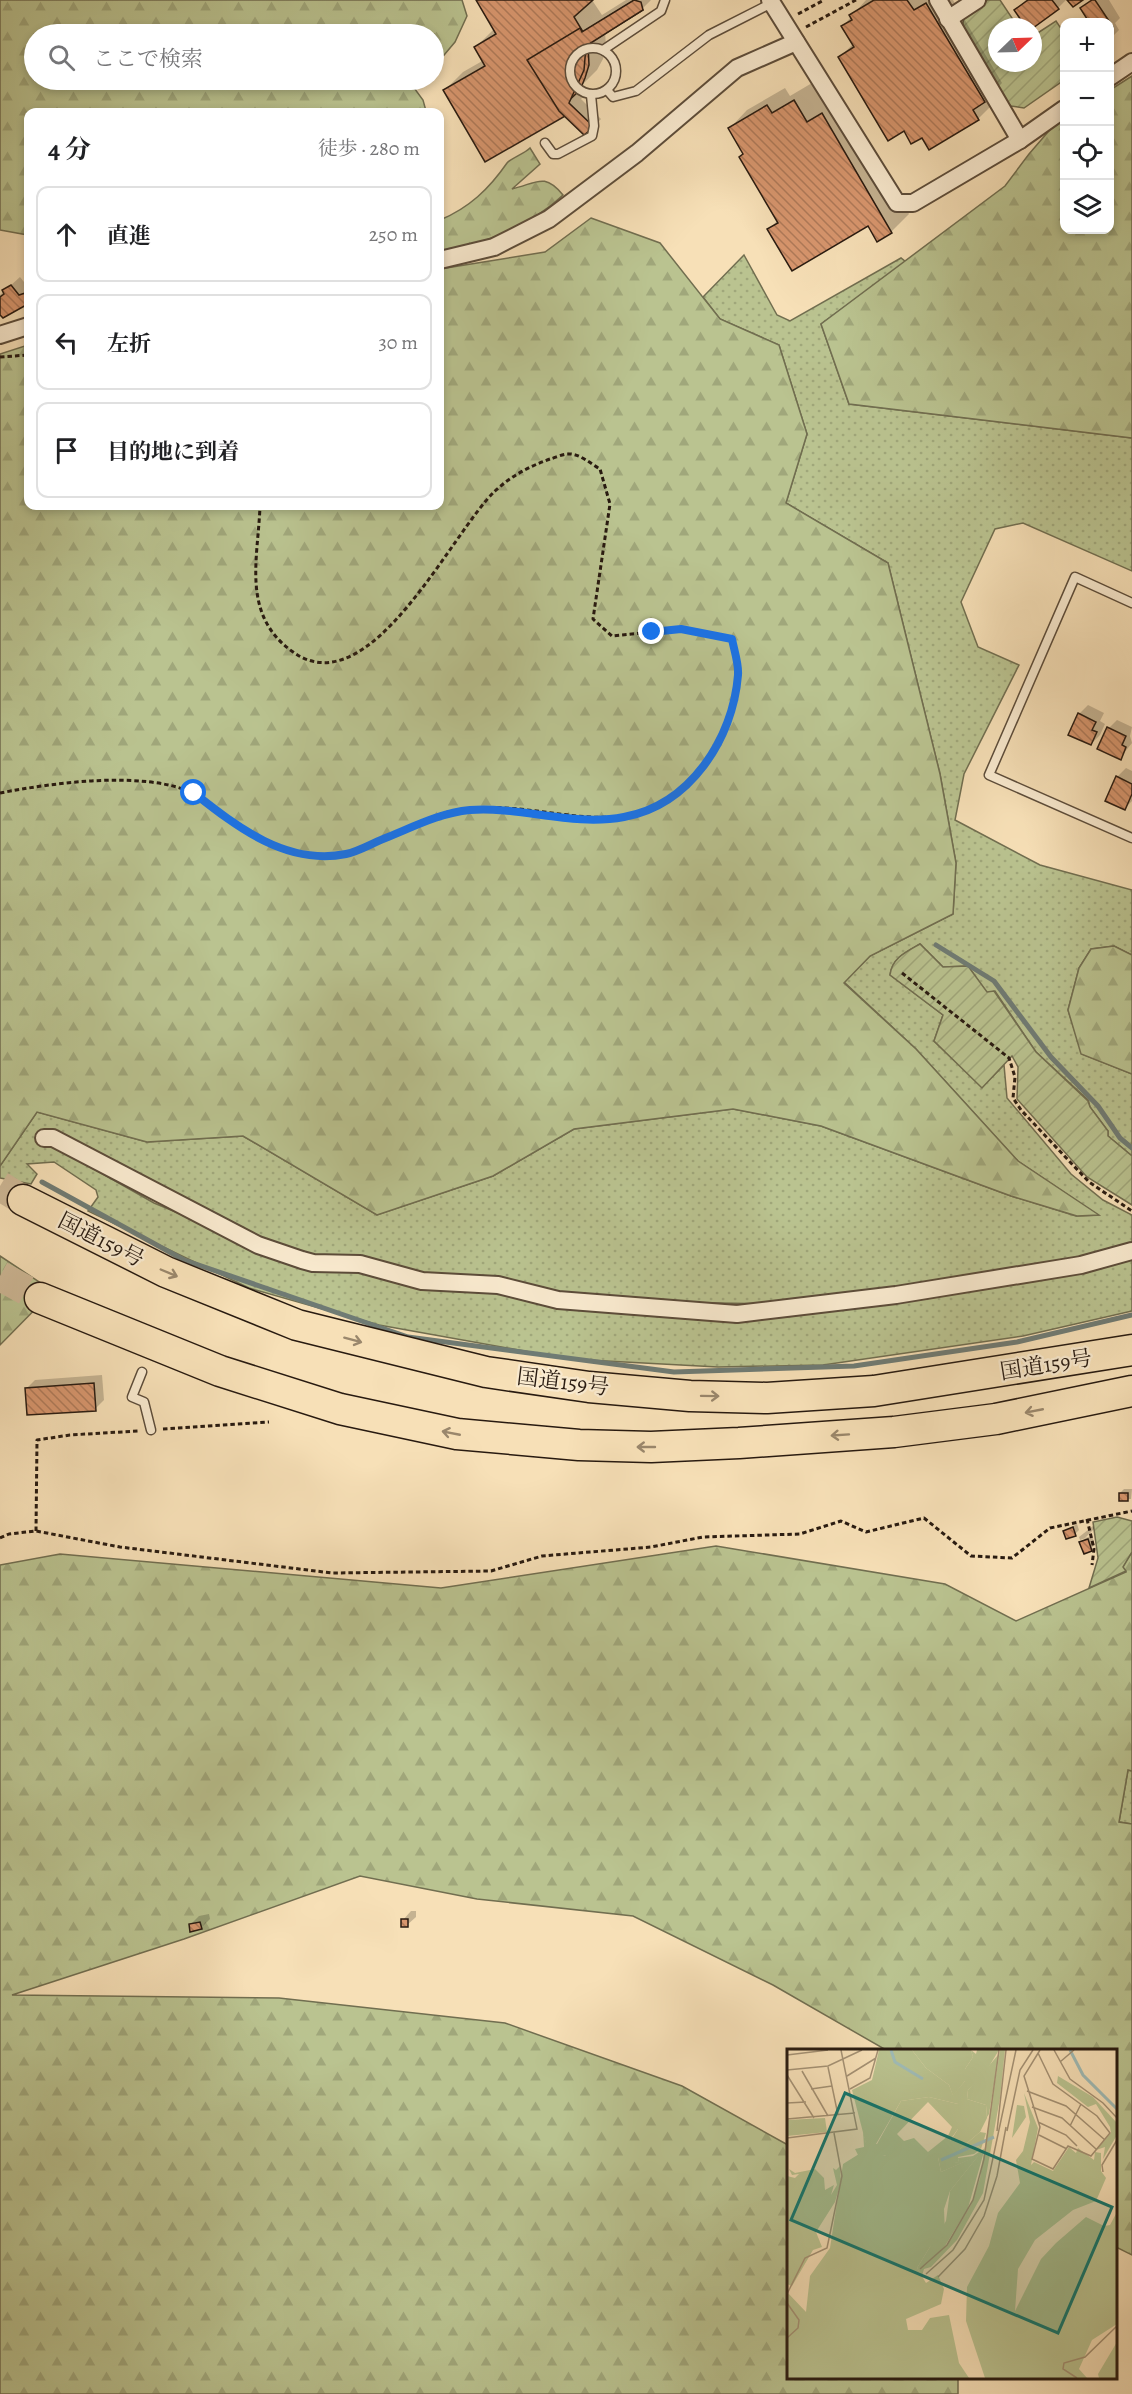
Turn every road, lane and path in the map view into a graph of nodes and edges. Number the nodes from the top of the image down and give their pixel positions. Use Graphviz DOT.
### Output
graph roads {
  1 [pos="665,0"];
  2 [pos="824,0"];
  3 [pos="856,0"];
  4 [pos="938,0"];
  5 [pos="977,0"];
  6 [pos="771,2"];
  7 [pos="794,16"];
  8 [pos="948,19"];
  9 [pos="799,36"];
  10 [pos="603,50"];
  11 [pos="1132,62"];
  12 [pos="1114,74"];
  13 [pos="607,90"];
  14 [pos="591,94"];
  15 [pos="1060,112"];
  16 [pos="1020,140"];
  17 [pos="545,143"];
  18 [pos="444,259"];
  19 [pos="24,327"];
  20 [pos="0,335"];
  21 [pos="24,355"];
  22 [pos="0,357"];
  23 [pos="260,510"];
  24 [pos="1132,603"];
  25 [pos="0,793"];
  26 [pos="1132,838"];
  27 [pos="902,973"];
  28 [pos="44,1138"];
  29 [pos="23,1200"];
  30 [pos="1132,1211"];
  31 [pos="1132,1251"];
  32 [pos="40,1298"];
  33 [pos="1132,1331"];
  34 [pos="1132,1350"];
  35 [pos="142,1372"];
  36 [pos="874,1391"];
  37 [pos="1132,1393"];
  38 [pos="269,1422"];
  39 [pos="151,1430"];
  40 [pos="1132,1511"];
  41 [pos="1087,1519"];
  42 [pos="36,1531"];
  43 [pos="0,1538"];
  44 [pos="1092,1565"];
  1 -- 10 [label="lane"];
  2 -- 7 [label="path"];
  3 -- 9 [label="path"];
  4 -- 8 [label="street"];
  5 -- 8 [label="street"];
  6 -- 9 [label="street"];
  6 -- 13 [label="lane"];
  8 -- 16 [label="street"];
  9 -- 16 [label="street"];
  9 -- 18 [label="street"];
  10 -- 13 [label="lane"];
  10 -- 14 [label="lane"];
  11 -- 12 [label="street"];
  13 -- 14 [label="lane"];
  14 -- 17 [label="lane"];
  15 -- 16 [label="street"];
  19 -- 20 [label="street"];
  21 -- 22 [label="path"];
  23 -- 25 [label="path"];
  24 -- 26 [label="lane"];
  27 -- 30 [label="path"];
  28 -- 31 [label="street"];
  29 -- 36 [label="highway, 国道159号, one-way"];
  37 -- 32 [label="highway, 国道159号, one-way"];
  33 -- 36 [label="highway"];
  34 -- 36 [label="highway, 国道159号"];
  35 -- 39 [label="lane"];
  38 -- 39 [label="path"];
  39 -- 42 [label="path"];
  40 -- 41 [label="path"];
  41 -- 42 [label="path"];
  41 -- 44 [label="path"];
  42 -- 43 [label="path"];
}
